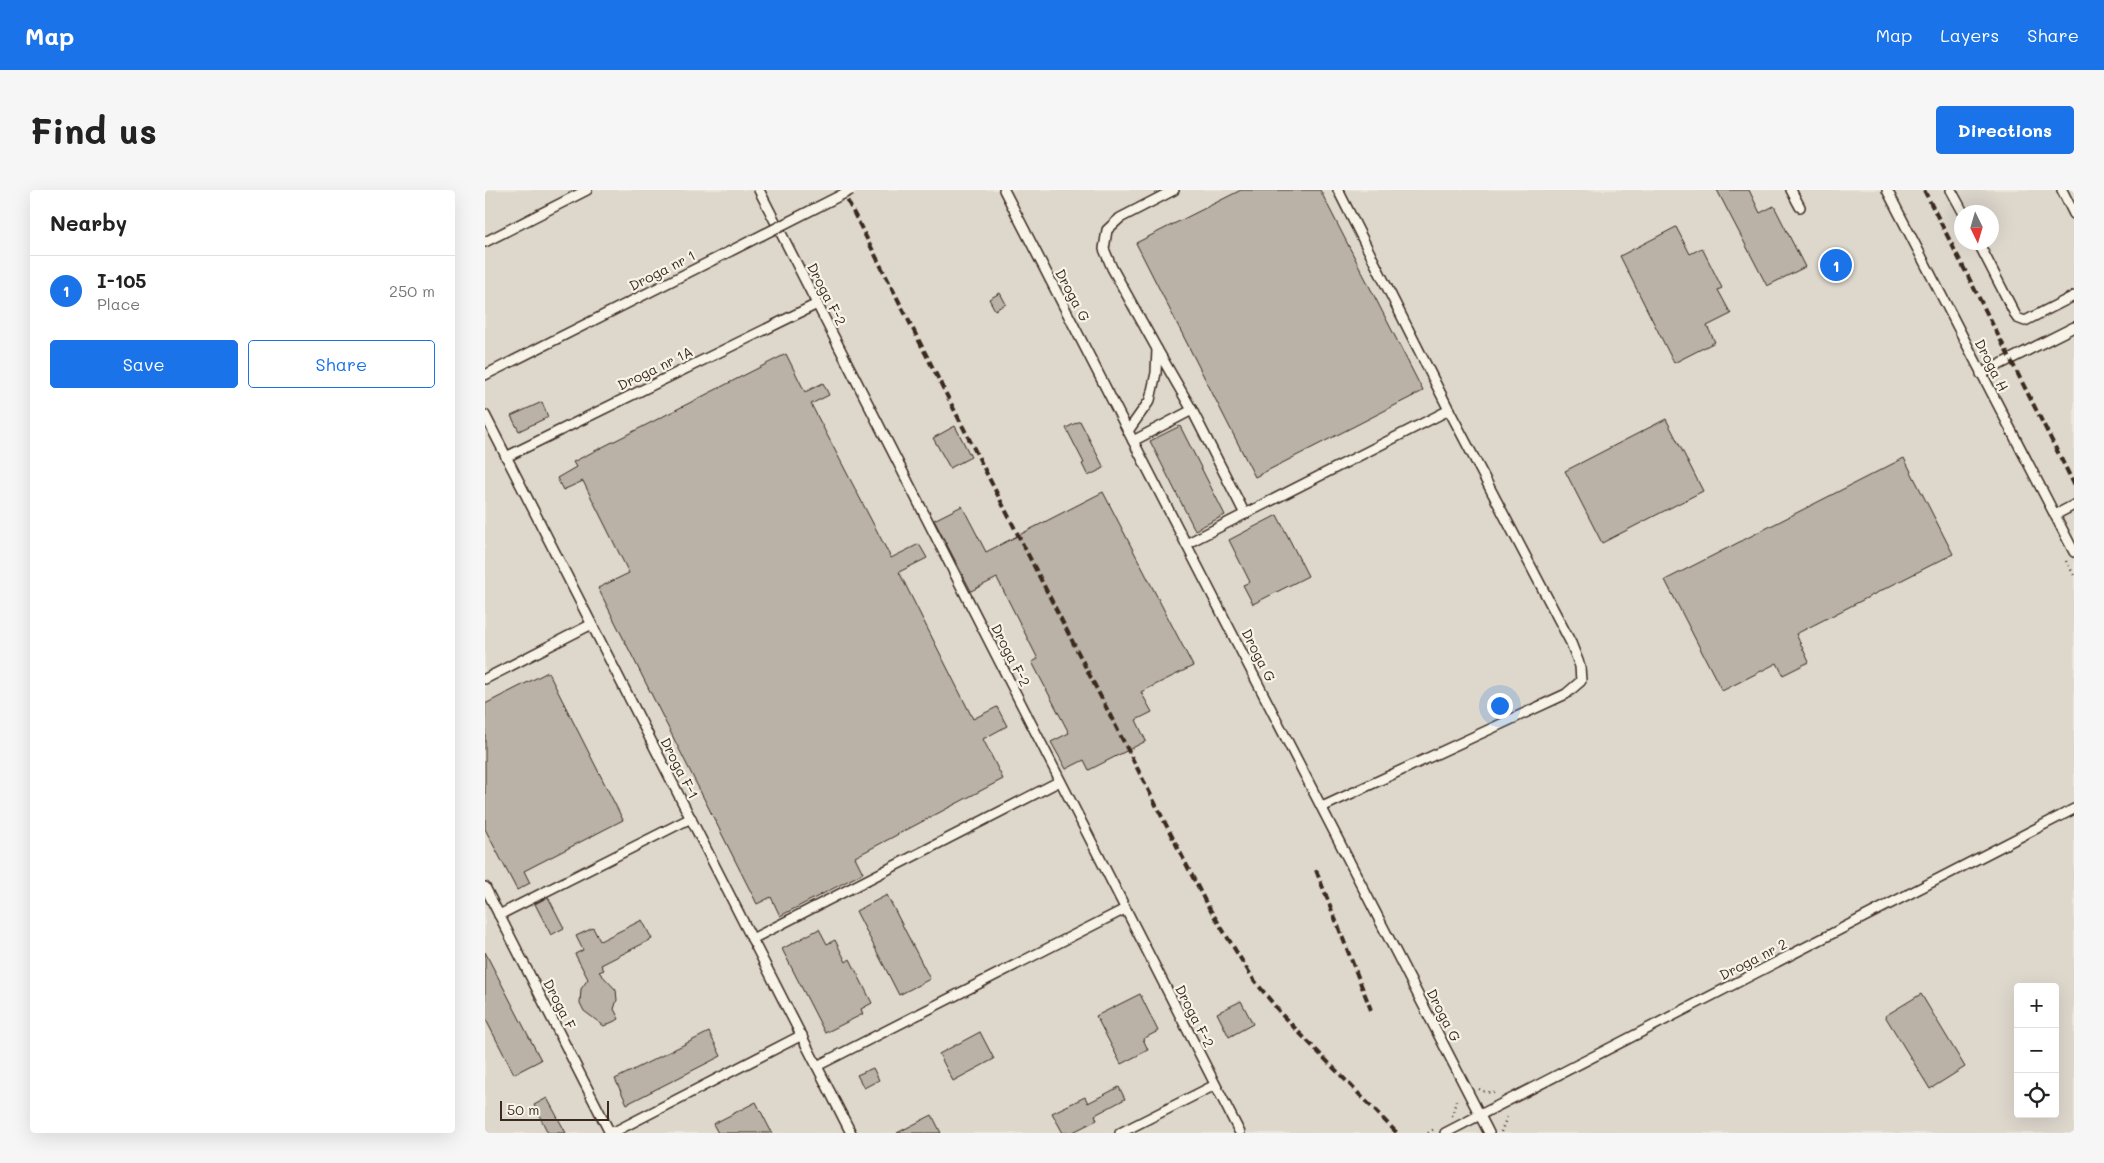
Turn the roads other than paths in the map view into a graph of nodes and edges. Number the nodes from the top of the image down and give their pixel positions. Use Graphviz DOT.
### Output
graph roads {
  1 [pos="587,190"];
  2 [pos="759,190"];
  3 [pos="851,190"];
  4 [pos="1004,190"];
  5 [pos="1174,190"];
  6 [pos="1339,190"];
  7 [pos="1791,190"];
  8 [pos="1887,190"];
  9 [pos="1951,190"];
  10 [pos="2062,190"];
  11 [pos="1959,205"];
  12 [pos="1800,207"];
  13 [pos="2074,214"];
  14 [pos="485,242"];
  15 [pos="1982,250"];
  16 [pos="2074,296"];
  17 [pos="817,304"];
  18 [pos="2074,327"];
  19 [pos="1157,349"];
  20 [pos="1981,374"];
  21 [pos="485,375"];
  22 [pos="1192,410"];
  23 [pos="1449,410"];
  24 [pos="485,415"];
  25 [pos="1128,431"];
  26 [pos="1133,441"];
  27 [pos="506,457"];
  28 [pos="2074,506"];
  29 [pos="1245,514"];
  30 [pos="2055,515"];
  31 [pos="1186,544"];
  32 [pos="2074,552"];
  33 [pos="592,624"];
  34 [pos="485,679"];
  35 [pos="1060,781"];
  36 [pos="1322,808"];
  37 [pos="2074,809"];
  38 [pos="691,818"];
  39 [pos="485,888"];
  40 [pos="1125,909"];
  41 [pos="499,915"];
  42 [pos="753,939"];
  43 [pos="802,1036"];
  44 [pos="817,1066"];
  45 [pos="1215,1086"];
  46 [pos="1480,1115"];
  47 [pos="611,1133"];
  48 [pos="851,1133"];
  49 [pos="1121,1133"];
  50 [pos="1240,1133"];
  51 [pos="1445,1133"];
  52 [pos="1489,1133"];
  1 -- 14 [label="lane"];
  2 -- 17 [label="lane, Droga F-2"];
  3 -- 21 [label="lane, Droga nr 1, bridge"];
  4 -- 25 [label="lane, Droga G"];
  5 -- 19 [label="lane"];
  6 -- 23 [label="lane"];
  7 -- 12 [label="lane"];
  8 -- 20 [label="lane, Droga H"];
  9 -- 11 [label="lane"];
  10 -- 13 [label="lane"];
  15 -- 16 [label="lane"];
  17 -- 27 [label="lane, Droga nr 1A"];
  17 -- 35 [label="lane, Droga F-2"];
  18 -- 20 [label="lane"];
  19 -- 22 [label="lane"];
  19 -- 25 [label="lane"];
  20 -- 30 [label="lane, Droga H"];
  22 -- 26 [label="lane"];
  22 -- 29 [label="lane"];
  23 -- 29 [label="lane"];
  23 -- 36 [label="lane"];
  24 -- 27 [label="lane, Droga F-1"];
  25 -- 26 [label="lane, Droga G"];
  26 -- 31 [label="lane, Droga G"];
  27 -- 33 [label="lane, Droga F-1"];
  28 -- 30 [label="lane"];
  29 -- 31 [label="lane"];
  30 -- 32 [label="lane, Droga H"];
  31 -- 36 [label="lane, Droga G"];
  33 -- 34 [label="lane"];
  33 -- 38 [label="lane, Droga F-1"];
  35 -- 40 [label="lane, Droga F-2"];
  35 -- 42 [label="lane"];
  36 -- 46 [label="lane, Droga G"];
  37 -- 46 [label="lane, Droga nr 2"];
  38 -- 41 [label="lane"];
  38 -- 42 [label="lane, Droga F-1"];
  39 -- 41 [label="lane, Droga F"];
  40 -- 44 [label="lane"];
  40 -- 45 [label="lane, Droga F-2"];
  41 -- 47 [label="lane, Droga F"];
  42 -- 43 [label="lane, Droga F-1"];
  43 -- 44 [label="lane, Droga F-1"];
  43 -- 47 [label="lane"];
  44 -- 48 [label="lane, Droga F-1"];
  45 -- 49 [label="lane"];
  45 -- 50 [label="lane, Droga F-2"];
  46 -- 51 [label="lane, Droga nr 2"];
  46 -- 52 [label="lane, Droga G"];
}
